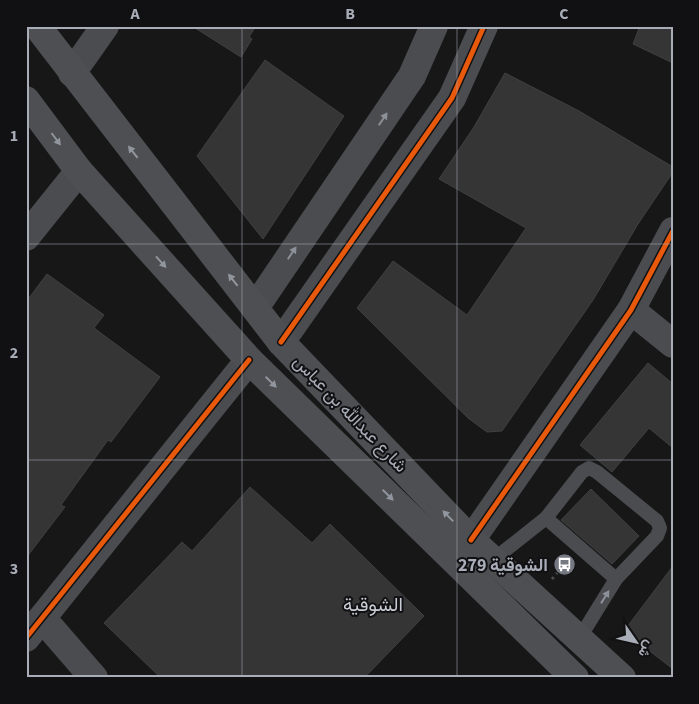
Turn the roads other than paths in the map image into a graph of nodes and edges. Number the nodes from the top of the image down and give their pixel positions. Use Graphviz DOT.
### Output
graph roads {
  1 [pos="37,26"];
  2 [pos="105,26"];
  3 [pos="434,26"];
  4 [pos="484,26"];
  5 [pos="72,73"];
  6 [pos="26,100"];
  7 [pos="79,171"];
  8 [pos="673,231"];
  9 [pos="26,237"];
  10 [pos="255,308"];
  11 [pos="631,310"];
  12 [pos="281,342"];
  13 [pos="673,344"];
  14 [pos="249,360"];
  15 [pos="546,518"];
  16 [pos="471,540"];
  17 [pos="493,560"];
  18 [pos="616,579"];
  19 [pos="34,628"];
  20 [pos="579,639"];
  21 [pos="94,678"];
  22 [pos="575,678"];
  23 [pos="622,678"];
  1 -- 5 [label="main road, شارع عبدالله بن عباس"];
  2 -- 5 [label="street"];
  10 -- 3 [label="street, one-way"];
  4 -- 12 [label="street"];
  10 -- 5 [label="main road, شارع عبدالله بن عباس, one-way"];
  6 -- 7 [label="main road, شارع عبدالله بن عباس, one-way"];
  7 -- 9 [label="street"];
  7 -- 14 [label="main road, شارع عبدالله بن عباس, one-way"];
  8 -- 11 [label="street"];
  10 -- 12 [label="main road, شارع عبدالله بن عباس"];
  11 -- 13 [label="street"];
  11 -- 16 [label="street"];
  16 -- 12 [label="main road, شارع عبدالله بن عباس, one-way"];
  14 -- 19 [label="street"];
  14 -- 22 [label="main road, شارع عبدالله بن عباس, one-way"];
  15 -- 17 [label="lane"];
  15 -- 18 [label="lane"];
  15 -- 18 [label="lane"];
  16 -- 17 [label="main road, شارع عبدالله بن عباس"];
  17 -- 20 [label="main road, شارع عبدالله بن عباس"];
  20 -- 18 [label="lane, one-way"];
  19 -- 21 [label="street"];
  20 -- 23 [label="main road, شارع عبدالله بن عباس"];
}
